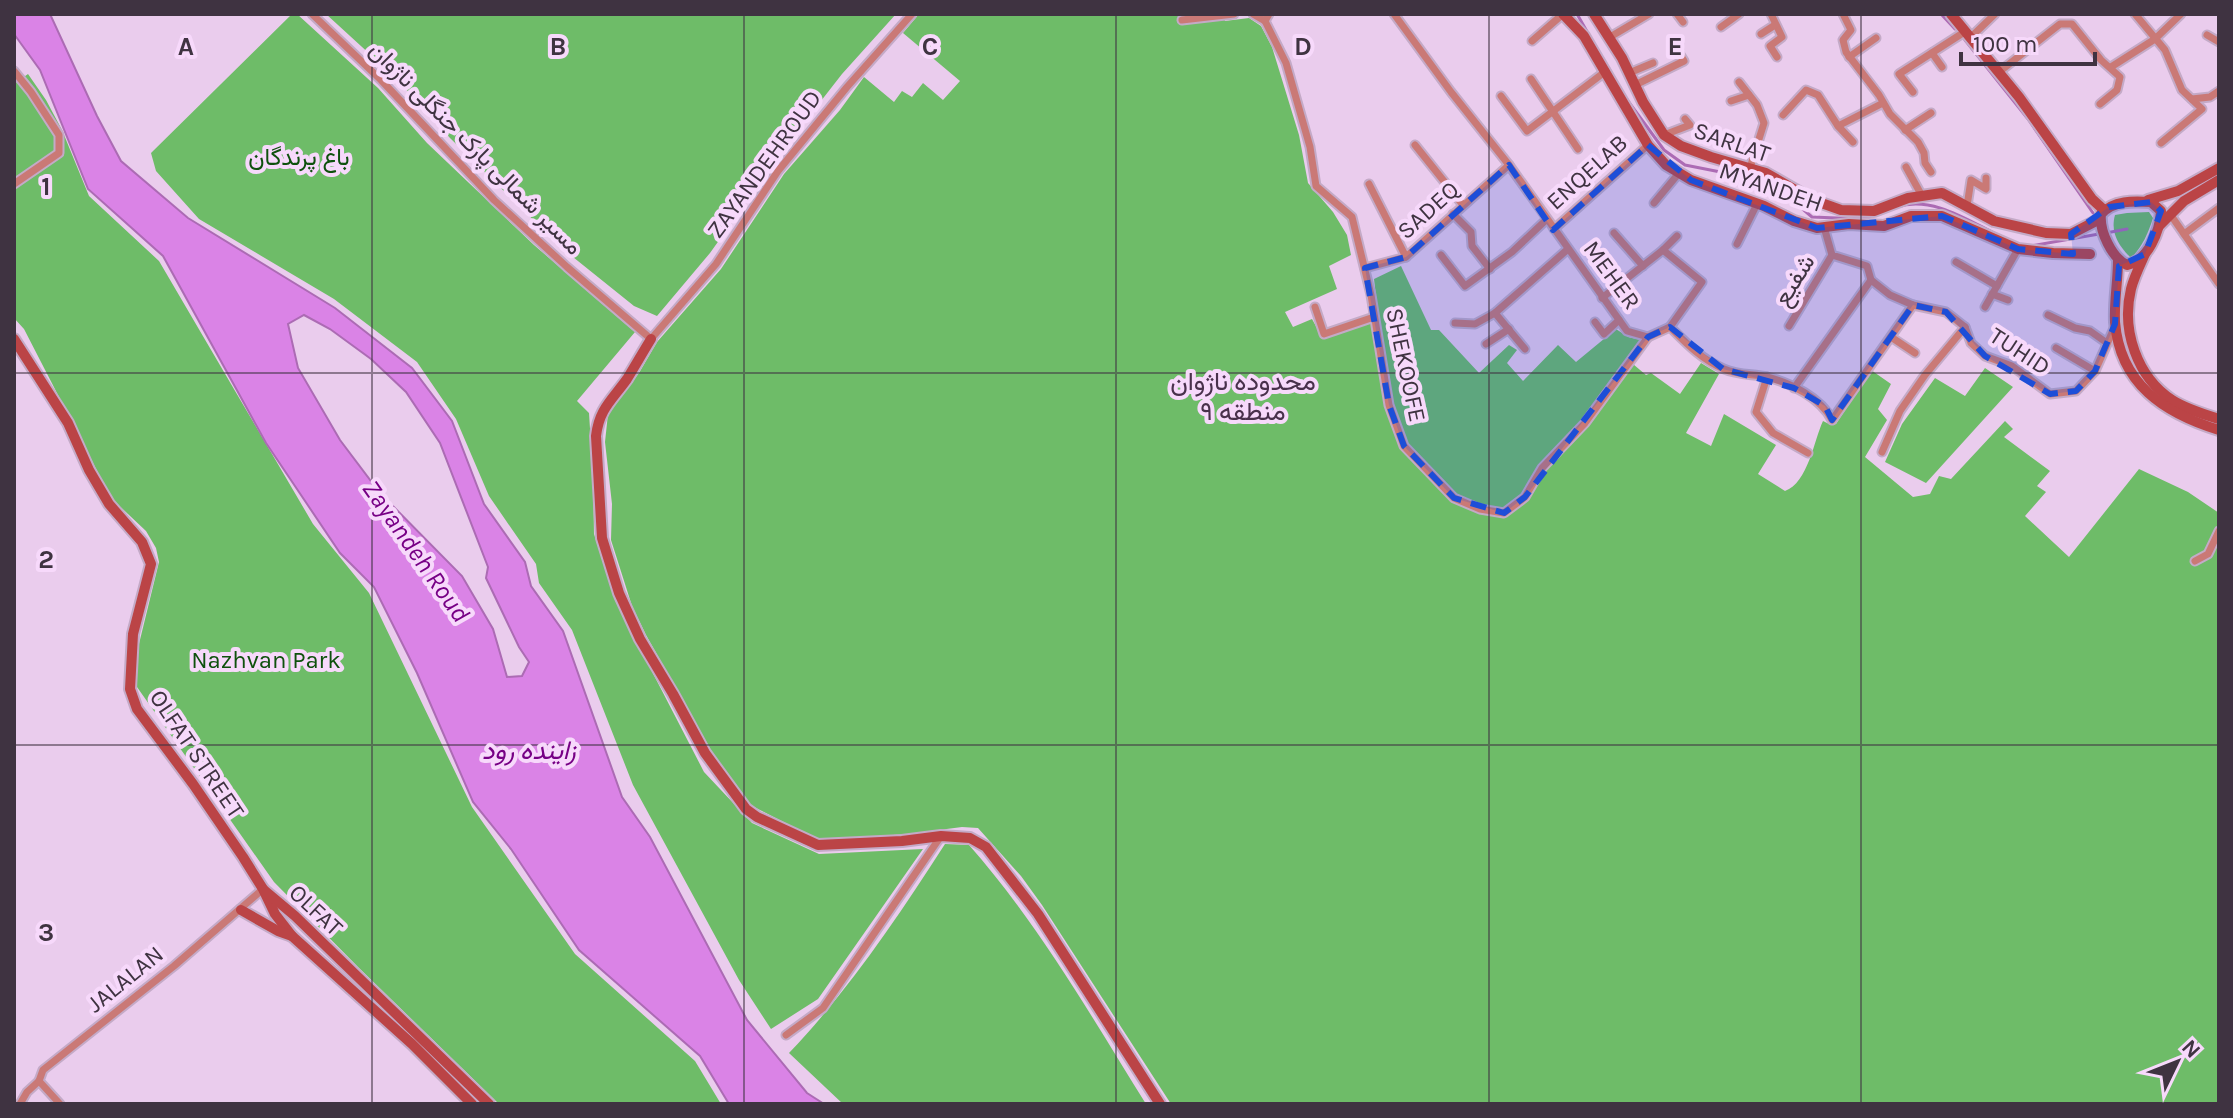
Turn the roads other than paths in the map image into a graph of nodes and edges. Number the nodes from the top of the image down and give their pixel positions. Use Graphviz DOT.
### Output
graph roads {
  1 [pos="312,14"];
  2 [pos="912,14"];
  3 [pos="1234,14"];
  4 [pos="1253,14"];
  5 [pos="1394,14"];
  6 [pos="1563,14"];
  7 [pos="1594,14"];
  8 [pos="1649,14"];
  9 [pos="1677,14"];
  10 [pos="1739,14"];
  11 [pos="1771,14"];
  12 [pos="1843,14"];
  13 [pos="1951,14"];
  14 [pos="1995,14"];
  15 [pos="2135,14"];
  16 [pos="2181,14"];
  17 [pos="1267,18"];
  18 [pos="1182,20"];
  19 [pos="1683,22"];
  20 [pos="1775,25"];
  21 [pos="1721,27"];
  22 [pos="1761,34"];
  23 [pos="1968,34"];
  24 [pos="2207,35"];
  25 [pos="1610,37"];
  26 [pos="1876,38"];
  27 [pos="2155,39"];
  28 [pos="1532,41"];
  29 [pos="2219,42"];
  30 [pos="1677,50"];
  31 [pos="1932,53"];
  32 [pos="1777,57"];
  33 [pos="1849,57"];
  34 [pos="1653,63"];
  35 [pos="1942,67"];
  36 [pos="2111,67"];
  37 [pos="14,71"];
  38 [pos="1606,71"];
  39 [pos="1999,72"];
  40 [pos="1629,73"];
  41 [pos="1531,79"];
  42 [pos="1739,82"];
  43 [pos="1635,85"];
  44 [pos="2219,91"];
  45 [pos="1913,92"];
  46 [pos="1749,95"];
  47 [pos="1501,96"];
  48 [pos="2192,99"];
  49 [pos="1731,101"];
  50 [pos="1883,103"];
  51 [pos="2100,104"];
  52 [pos="1553,112"];
  53 [pos="1931,113"];
  54 [pos="1783,115"];
  55 [pos="1685,119"];
  56 [pos="1838,126"];
  57 [pos="1905,130"];
  58 [pos="1664,135"];
  59 [pos="1853,142"];
  60 [pos="2161,143"];
  61 [pos="1415,145"];
  62 [pos="1648,145"];
  63 [pos="1578,149"];
  64 [pos="1509,165"];
  65 [pos="1906,167"];
  66 [pos="1750,168"];
  67 [pos="2219,168"];
  68 [pos="1931,172"];
  69 [pos="1679,173"];
  70 [pos="1986,178"];
  71 [pos="2219,180"];
  72 [pos="14,184"];
  73 [pos="1369,184"];
  74 [pos="1922,196"];
  75 [pos="2144,201"];
  76 [pos="1654,203"];
  77 [pos="1757,204"];
  78 [pos="1463,205"];
  79 [pos="1967,206"];
  80 [pos="2219,208"];
  81 [pos="1453,214"];
  82 [pos="2170,214"];
  83 [pos="2102,215"];
  84 [pos="1546,220"];
  85 [pos="1824,227"];
  86 [pos="2020,227"];
  87 [pos="2158,228"];
  88 [pos="1554,229"];
  89 [pos="1614,233"];
  90 [pos="2184,234"];
  91 [pos="1677,236"];
  92 [pos="2072,241"];
  93 [pos="1737,244"];
  94 [pos="2018,246"];
  95 [pos="1568,249"];
  96 [pos="1663,250"];
  97 [pos="2090,254"];
  98 [pos="2145,254"];
  99 [pos="1441,255"];
  100 [pos="1832,255"];
  101 [pos="1406,257"];
  102 [pos="2118,260"];
  103 [pos="1956,262"];
  104 [pos="1643,266"];
  105 [pos="1365,268"];
  106 [pos="1490,269"];
  107 [pos="1871,280"];
  108 [pos="2219,284"];
  109 [pos="1997,286"];
  110 [pos="1992,294"];
  111 [pos="1602,298"];
  112 [pos="2008,300"];
  113 [pos="1913,305"];
  114 [pos="1315,307"];
  115 [pos="1985,307"];
  116 [pos="1495,313"];
  117 [pos="2048,315"];
  118 [pos="1374,317"];
  119 [pos="1619,320"];
  120 [pos="1595,322"];
  121 [pos="1455,323"];
  122 [pos="2115,324"];
  123 [pos="1789,326"];
  124 [pos="1670,327"];
  125 [pos="1965,327"];
  126 [pos="1509,329"];
  127 [pos="1648,337"];
  128 [pos="1891,337"];
  129 [pos="14,339"];
  130 [pos="651,339"];
  131 [pos="2107,343"];
  132 [pos="1486,344"];
  133 [pos="2056,348"];
  134 [pos="1525,349"];
  135 [pos="1915,353"];
  136 [pos="2095,371"];
  137 [pos="1767,377"];
  138 [pos="1794,388"];
  139 [pos="2219,419"];
  140 [pos="2219,430"];
  141 [pos="1882,452"];
  142 [pos="1808,453"];
  143 [pos="2219,531"];
  144 [pos="2195,561"];
  145 [pos="941,836"];
  146 [pos="263,889"];
  147 [pos="241,910"];
  148 [pos="295,916"];
  149 [pos="284,926"];
  150 [pos="292,936"];
  151 [pos="786,1035"];
  152 [pos="39,1081"];
  153 [pos="20,1104"];
  154 [pos="60,1104"];
  155 [pos="472,1104"];
  156 [pos="489,1104"];
  157 [pos="1160,1104"];
  1 -- 130 [label="street, مسیر شمالی پارک جنگلی ناژوان"];
  2 -- 130 [label="street, ZAYANDEHROUD"];
  3 -- 18 [label="street"];
  4 -- 17 [label="street"];
  5 -- 64 [label="street, MEHER"];
  6 -- 28 [label="street"];
  6 -- 38 [label="street, MYANDEH"];
  7 -- 25 [label="street, SARLAT"];
  8 -- 25 [label="street"];
  9 -- 19 [label="street"];
  10 -- 21 [label="street"];
  11 -- 20 [label="street"];
  12 -- 33 [label="street"];
  13 -- 23 [label="street"];
  14 -- 23 [label="street"];
  15 -- 27 [label="street"];
  16 -- 27 [label="street"];
  17 -- 105 [label="street, SHEKOOFE"];
  20 -- 22 [label="street"];
  20 -- 32 [label="street"];
  23 -- 31 [label="street"];
  23 -- 39 [label="street"];
  24 -- 29 [label="street"];
  25 -- 40 [label="street, SARLAT"];
  26 -- 33 [label="street"];
  27 -- 36 [label="street"];
  27 -- 48 [label="street"];
  30 -- 43 [label="street"];
  31 -- 35 [label="street"];
  31 -- 45 [label="street"];
  33 -- 50 [label="street"];
  34 -- 40 [label="street"];
  36 -- 39 [label="street"];
  36 -- 51 [label="street"];
  37 -- 72 [label="street"];
  38 -- 52 [label="street"];
  38 -- 62 [label="street, MYANDEH"];
  39 -- 83 [label="street"];
  40 -- 43 [label="street, SARLAT"];
  41 -- 52 [label="street"];
  42 -- 46 [label="street"];
  43 -- 58 [label="street, SARLAT"];
  44 -- 48 [label="street"];
  46 -- 49 [label="street"];
  46 -- 66 [label="street"];
  47 -- 52 [label="street"];
  48 -- 60 [label="street"];
  50 -- 56 [label="street"];
  50 -- 57 [label="street"];
  52 -- 63 [label="street"];
  53 -- 57 [label="street"];
  54 -- 56 [label="street"];
  55 -- 58 [label="street"];
  56 -- 59 [label="street"];
  57 -- 68 [label="street"];
  58 -- 66 [label="street, SARLAT"];
  61 -- 78 [label="street"];
  62 -- 69 [label="street, MYANDEH"];
  62 -- 88 [label="street, ENQELAB"];
  64 -- 78 [label="street, SADEQ"];
  64 -- 84 [label="street, MEHER"];
  65 -- 74 [label="street"];
  66 -- 74 [label="street, SARLAT"];
  67 -- 75 [label="street"];
  69 -- 76 [label="street"];
  69 -- 77 [label="street, MYANDEH"];
  70 -- 79 [label="street"];
  71 -- 82 [label="street"];
  73 -- 101 [label="street"];
  74 -- 79 [label="street, SARLAT"];
  75 -- 83 [label="street"];
  75 -- 87 [label="street"];
  77 -- 85 [label="street, MYANDEH"];
  77 -- 93 [label="street"];
  78 -- 81 [label="street, SADEQ"];
  79 -- 86 [label="street, SARLAT"];
  80 -- 90 [label="street"];
  81 -- 101 [label="street, SADEQ"];
  81 -- 106 [label="street"];
  82 -- 87 [label="street"];
  82 -- 90 [label="street"];
  83 -- 92 [label="street"];
  83 -- 102 [label="street"];
  84 -- 88 [label="street, MEHER"];
  84 -- 106 [label="street"];
  85 -- 94 [label="street, MYANDEH"];
  85 -- 100 [label="street"];
  86 -- 92 [label="street, SARLAT"];
  86 -- 94 [label="street"];
  87 -- 98 [label="street"];
  88 -- 95 [label="street, MEHER"];
  89 -- 104 [label="street"];
  90 -- 108 [label="street"];
  91 -- 96 [label="street"];
  92 -- 94 [label="street, MYANDEH"];
  92 -- 97 [label="street, MYANDEH"];
  94 -- 109 [label="street"];
  95 -- 111 [label="street, MEHER"];
  95 -- 116 [label="street"];
  96 -- 104 [label="street"];
  96 -- 124 [label="street"];
  98 -- 102 [label="street"];
  98 -- 139 [label="street"];
  99 -- 106 [label="street"];
  100 -- 107 [label="street, TUHID"];
  100 -- 123 [label="street, شفیع"];
  101 -- 105 [label="street, SADEQ"];
  102 -- 122 [label="street"];
  103 -- 109 [label="street"];
  104 -- 111 [label="street"];
  105 -- 118 [label="street, SHEKOOFE"];
  107 -- 113 [label="street, TUHID"];
  107 -- 138 [label="street"];
  109 -- 110 [label="street"];
  110 -- 112 [label="street"];
  110 -- 115 [label="street"];
  111 -- 119 [label="street, MEHER"];
  113 -- 125 [label="street, TUHID"];
  113 -- 128 [label="street"];
  114 -- 118 [label="street"];
  116 -- 121 [label="street"];
  116 -- 126 [label="street"];
  117 -- 131 [label="street"];
  118 -- 127 [label="street, SHEKOOFE"];
  119 -- 120 [label="street"];
  119 -- 127 [label="street, MEHER"];
  122 -- 131 [label="street"];
  122 -- 140 [label="street"];
  124 -- 127 [label="street, MEHER"];
  124 -- 137 [label="street"];
  125 -- 136 [label="street, TUHID"];
  125 -- 141 [label="street"];
  126 -- 132 [label="street"];
  126 -- 134 [label="street"];
  128 -- 135 [label="street"];
  128 -- 138 [label="street"];
  129 -- 146 [label="street, OLFAT STREET"];
  130 -- 145 [label="street"];
  131 -- 136 [label="street"];
  133 -- 136 [label="street"];
  137 -- 138 [label="street"];
  137 -- 142 [label="street"];
  143 -- 144 [label="street"];
  145 -- 151 [label="street"];
  145 -- 157 [label="street"];
  146 -- 147 [label="street, JALALAN"];
  146 -- 148 [label="street, OLFAT"];
  146 -- 149 [label="street, OLFAT"];
  147 -- 150 [label="street"];
  147 -- 152 [label="street, JALALAN"];
  148 -- 149 [label="street"];
  148 -- 156 [label="street, OLFAT"];
  149 -- 150 [label="street, OLFAT"];
  150 -- 155 [label="street, OLFAT"];
  152 -- 153 [label="street, JALALAN"];
  152 -- 154 [label="street"];
}
